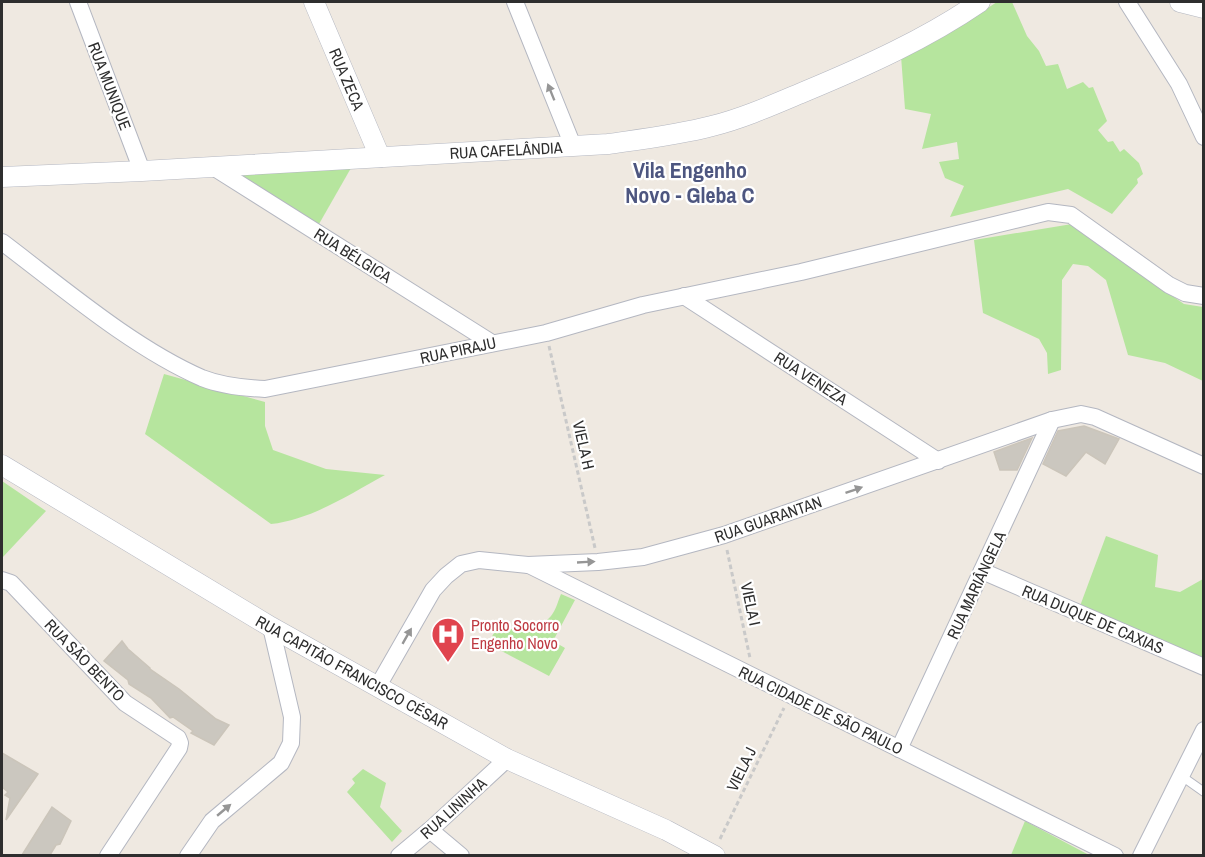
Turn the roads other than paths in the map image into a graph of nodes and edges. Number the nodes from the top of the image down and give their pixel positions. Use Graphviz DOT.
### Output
graph roads {
  1 [pos="78,2"];
  2 [pos="314,2"];
  3 [pos="515,2"];
  4 [pos="980,2"];
  5 [pos="1127,2"];
  6 [pos="1180,2"];
  7 [pos="1203,8"];
  8 [pos="1203,137"];
  9 [pos="573,146"];
  10 [pos="380,157"];
  11 [pos="213,167"];
  12 [pos="142,171"];
  13 [pos="2,177"];
  14 [pos="2,243"];
  15 [pos="684,296"];
  16 [pos="1203,296"];
  17 [pos="492,343"];
  18 [pos="1052,420"];
  19 [pos="938,460"];
  20 [pos="2,465"];
  21 [pos="1203,466"];
  22 [pos="528,565"];
  23 [pos="982,571"];
  24 [pos="2,580"];
  25 [pos="271,627"];
  26 [pos="1203,667"];
  27 [pos="378,687"];
  28 [pos="1203,730"];
  29 [pos="899,749"];
  30 [pos="507,759"];
  31 [pos="1180,776"];
  32 [pos="1203,792"];
  33 [pos="430,830"];
  34 [pos="108,855"];
  35 [pos="188,855"];
  36 [pos="399,855"];
  37 [pos="461,855"];
  38 [pos="714,855"];
  39 [pos="1115,855"];
  40 [pos="1141,855"];
  1 -- 12 [label="street, RUA MUNIQUE"];
  2 -- 10 [label="street, RUA ZECA"];
  9 -- 3 [label="street, one-way"];
  4 -- 9 [label="street, RUA CAFELÂNDIA"];
  5 -- 8 [label="street"];
  6 -- 7 [label="street"];
  9 -- 10 [label="street, RUA CAFELÂNDIA"];
  10 -- 11 [label="street, RUA CAFELÂNDIA"];
  11 -- 12 [label="street, RUA CAFELÂNDIA"];
  11 -- 17 [label="street, RUA BÉLGICA"];
  12 -- 13 [label="street, RUA CAFELÂNDIA"];
  14 -- 17 [label="street, RUA PIRAJU"];
  15 -- 16 [label="street, RUA PIRAJU"];
  15 -- 17 [label="street, RUA PIRAJU"];
  15 -- 19 [label="street, RUA VENEZA"];
  18 -- 19 [label="street, RUA GUARANTAN"];
  18 -- 21 [label="street, RUA GUARANTAN"];
  18 -- 23 [label="street, RUA MARIÂNGELA"];
  22 -- 19 [label="street, RUA GUARANTAN, one-way"];
  20 -- 25 [label="street, RUA CAPITÃO FRANCISCO CÉSAR"];
  27 -- 22 [label="street, RUA GUARANTAN, one-way"];
  22 -- 29 [label="street, RUA CIDADE DE SÃO PAULO"];
  23 -- 26 [label="street, RUA DUQUE DE CAXIAS"];
  23 -- 29 [label="street, RUA MARIÂNGELA"];
  24 -- 34 [label="street, RUA SÃO BENTO"];
  25 -- 27 [label="street, RUA CAPITÃO FRANCISCO CÉSAR"];
  35 -- 25 [label="street, one-way"];
  27 -- 30 [label="street, RUA CAPITÃO FRANCISCO CÉSAR"];
  28 -- 31 [label="street"];
  29 -- 39 [label="street, RUA CIDADE DE SÃO PAULO"];
  30 -- 33 [label="street, RUA LININHA"];
  30 -- 38 [label="street, RUA CAPITÃO FRANCISCO CÉSAR"];
  31 -- 32 [label="lane"];
  31 -- 40 [label="street"];
  33 -- 36 [label="street, RUA LININHA"];
  33 -- 37 [label="street"];
}
